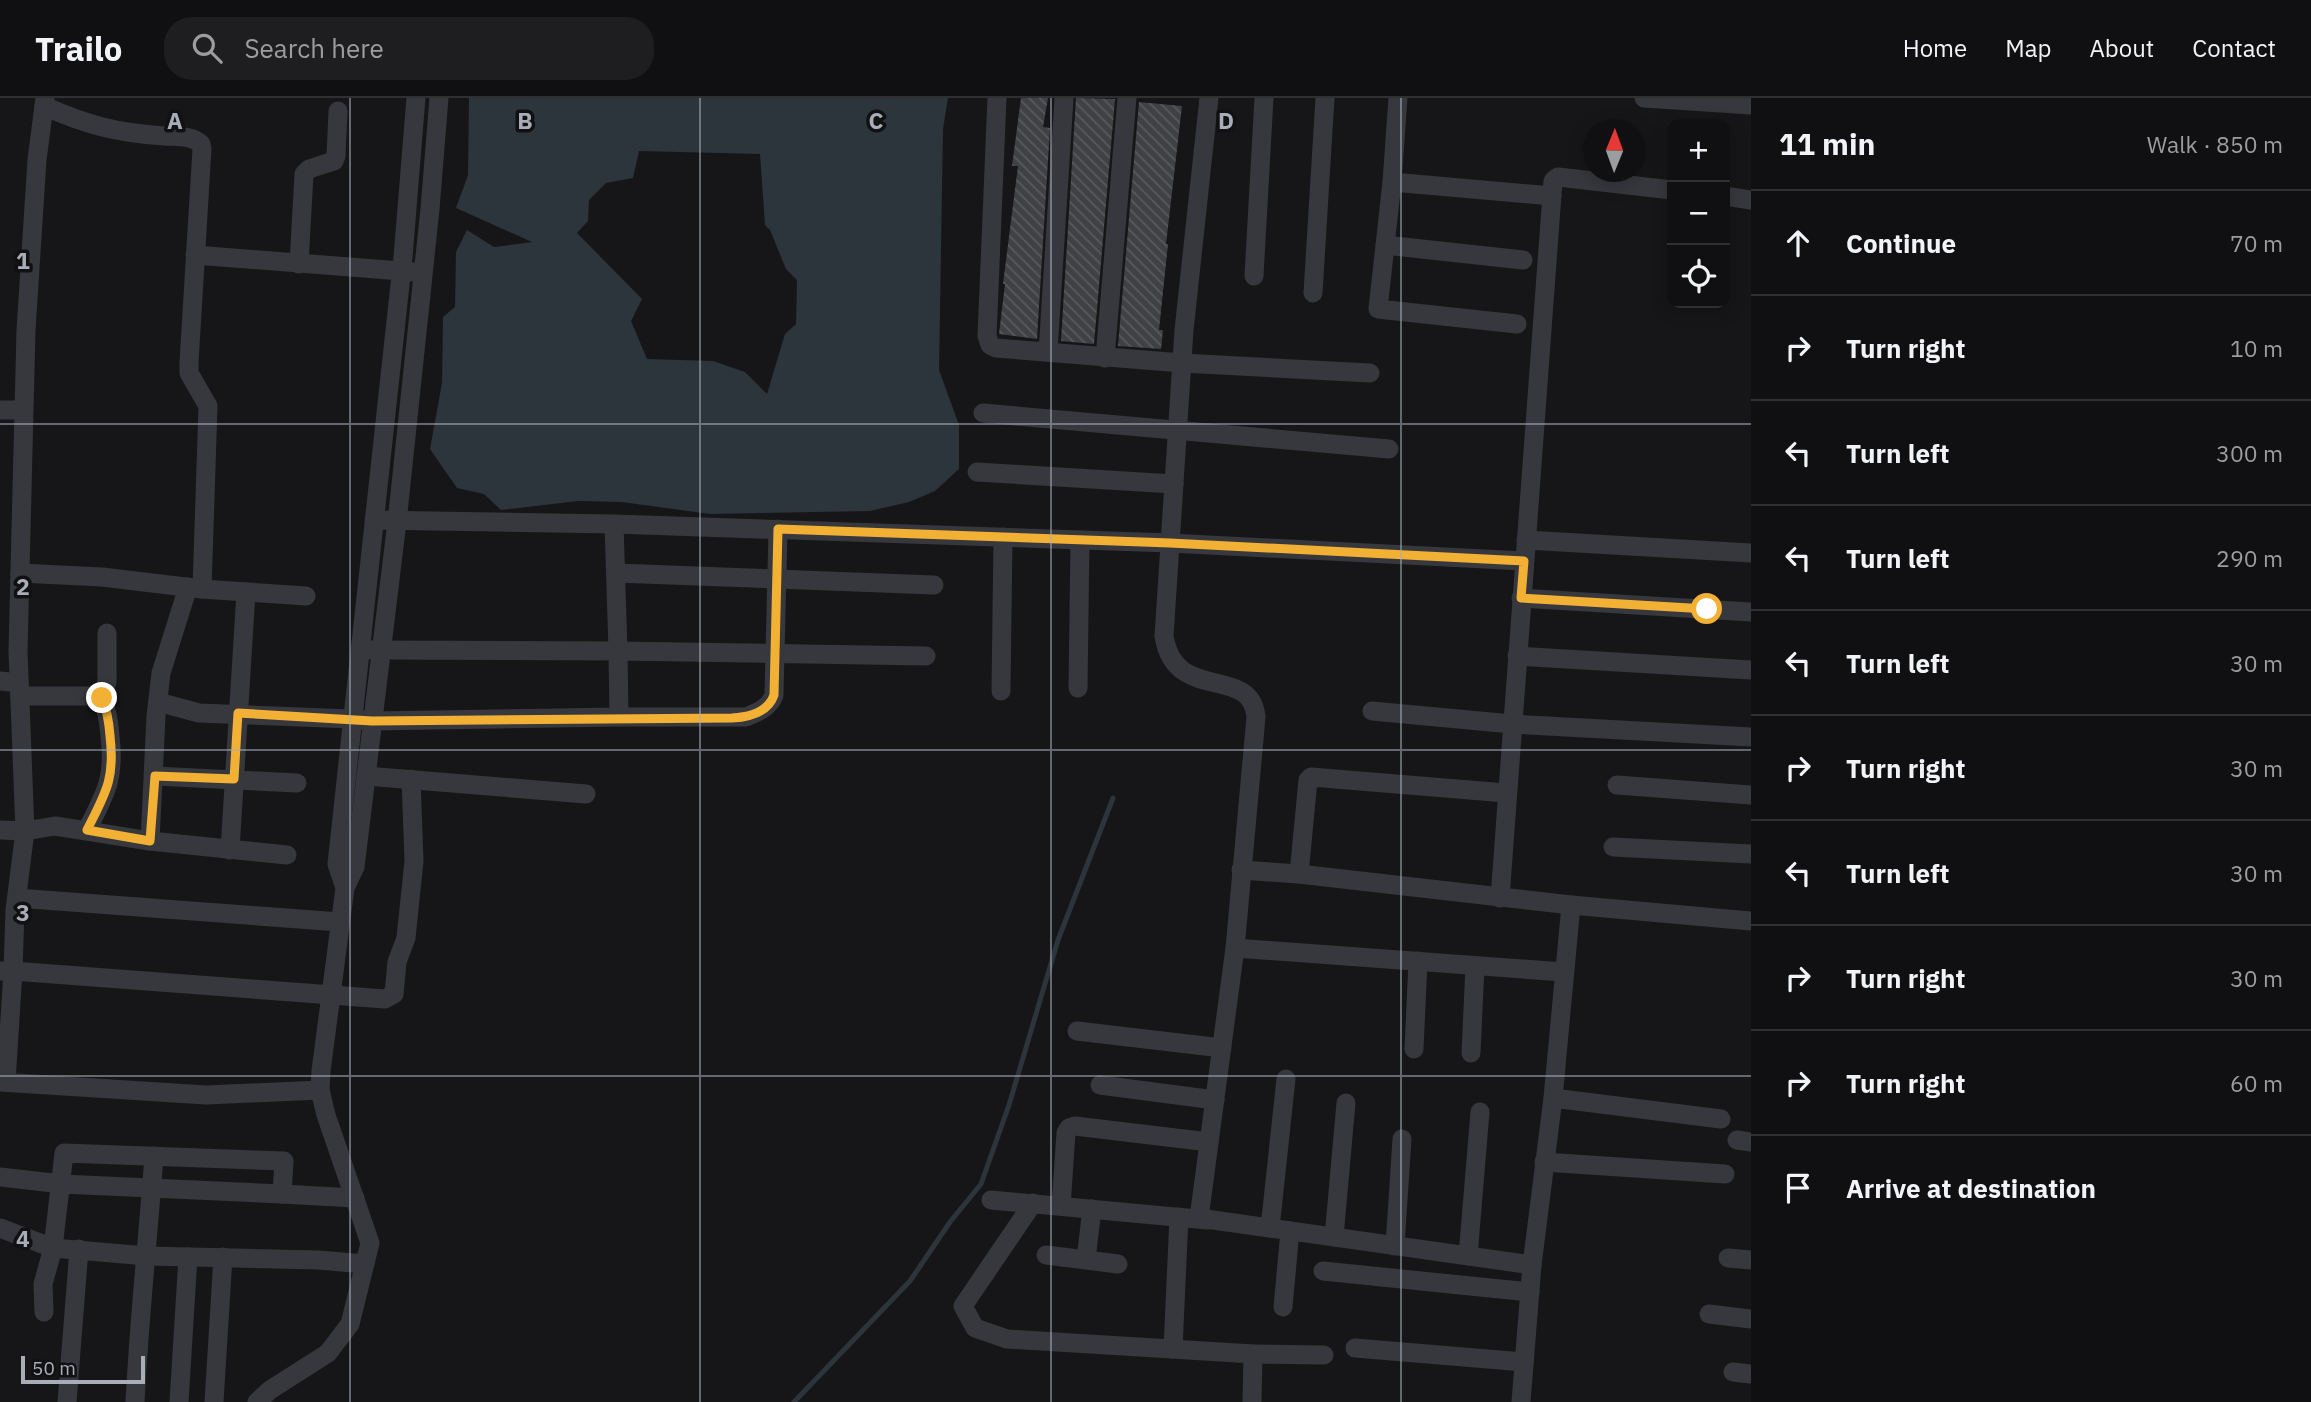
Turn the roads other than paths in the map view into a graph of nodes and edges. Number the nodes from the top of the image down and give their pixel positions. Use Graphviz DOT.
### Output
graph roads {
  1 [pos="416,98"];
  2 [pos="439,98"];
  3 [pos="997,98"];
  4 [pos="1064,98"];
  5 [pos="1127,98"];
  6 [pos="1209,98"];
  7 [pos="1264,98"];
  8 [pos="1325,98"];
  9 [pos="1398,98"];
  10 [pos="1644,98"];
  11 [pos="44,102"];
  12 [pos="1751,105"];
  13 [pos="338,111"];
  14 [pos="1392,182"];
  15 [pos="1667,189"];
  16 [pos="1552,196"];
  17 [pos="1730,198"];
  18 [pos="1751,200"];
  19 [pos="1385,245"];
  20 [pos="195,256"];
  21 [pos="1523,260"];
  22 [pos="299,264"];
  23 [pos="401,271"];
  24 [pos="423,272"];
  25 [pos="1254,276"];
  26 [pos="1313,293"];
  27 [pos="1517,324"];
  28 [pos="1048,352"];
  29 [pos="1105,358"];
  30 [pos="1182,363"];
  31 [pos="1370,373"];
  32 [pos="0,410"];
  33 [pos="24,410"];
  34 [pos="983,413"];
  35 [pos="1177,432"];
  36 [pos="1389,449"];
  37 [pos="977,472"];
  38 [pos="1174,484"];
  39 [pos="374,520"];
  40 [pos="397,522"];
  41 [pos="614,524"];
  42 [pos="778,529"];
  43 [pos="1003,537"];
  44 [pos="1080,540"];
  45 [pos="1526,540"];
  46 [pos="1170,543"];
  47 [pos="1751,553"];
  48 [pos="0,555"];
  49 [pos="1524,561"];
  50 [pos="20,564"];
  51 [pos="616,573"];
  52 [pos="775,579"];
  53 [pos="934,585"];
  54 [pos="195,588"];
  55 [pos="247,592"];
  56 [pos="306,596"];
  57 [pos="1521,598"];
  58 [pos="1751,612"];
  59 [pos="107,633"];
  60 [pos="360,649"];
  61 [pos="382,650"];
  62 [pos="618,650"];
  63 [pos="775,652"];
  64 [pos="926,656"];
  65 [pos="1517,656"];
  66 [pos="1751,670"];
  67 [pos="13,687"];
  68 [pos="1078,688"];
  69 [pos="1001,691"];
  70 [pos="102,698"];
  71 [pos="158,702"];
  72 [pos="1372,711"];
  73 [pos="238,713"];
  74 [pos="619,717"];
  75 [pos="352,719"];
  76 [pos="372,721"];
  77 [pos="1512,724"];
  78 [pos="1751,737"];
  79 [pos="155,776"];
  80 [pos="366,776"];
  81 [pos="234,779"];
  82 [pos="411,779"];
  83 [pos="297,783"];
  84 [pos="1617,785"];
  85 [pos="586,793"];
  86 [pos="1506,793"];
  87 [pos="1751,795"];
  88 [pos="0,830"];
  89 [pos="87,830"];
  90 [pos="24,831"];
  91 [pos="150,841"];
  92 [pos="1613,847"];
  93 [pos="230,850"];
  94 [pos="1751,854"];
  95 [pos="287,855"];
  96 [pos="1241,870"];
  97 [pos="1299,874"];
  98 [pos="345,888"];
  99 [pos="1500,898"];
  100 [pos="1571,905"];
  101 [pos="11,906"];
  102 [pos="1751,921"];
  103 [pos="340,922"];
  104 [pos="1235,948"];
  105 [pos="1418,961"];
  106 [pos="1475,966"];
  107 [pos="6,971"];
  108 [pos="1563,972"];
  109 [pos="331,995"];
  110 [pos="1077,1031"];
  111 [pos="1222,1048"];
  112 [pos="1414,1049"];
  113 [pos="1471,1053"];
  114 [pos="1286,1079"];
  115 [pos="3,1082"];
  116 [pos="1100,1084"];
  117 [pos="320,1090"];
  118 [pos="1553,1098"];
  119 [pos="1215,1100"];
  120 [pos="1346,1103"];
  121 [pos="1480,1112"];
  122 [pos="1721,1119"];
  123 [pos="1402,1139"];
  124 [pos="1209,1142"];
  125 [pos="154,1156"];
  126 [pos="1544,1162"];
  127 [pos="1725,1174"];
  128 [pos="0,1177"];
  129 [pos="62,1184"];
  130 [pos="152,1187"];
  131 [pos="282,1194"];
  132 [pos="355,1198"];
  133 [pos="991,1200"];
  134 [pos="1033,1203"];
  135 [pos="1061,1206"];
  136 [pos="1092,1209"];
  137 [pos="1179,1217"];
  138 [pos="1208,1220"];
  139 [pos="0,1228"];
  140 [pos="1280,1230"];
  141 [pos="1334,1237"];
  142 [pos="1395,1246"];
  143 [pos="53,1248"];
  144 [pos="79,1249"];
  145 [pos="1046,1255"];
  146 [pos="146,1256"];
  147 [pos="1468,1256"];
  148 [pos="188,1257"];
  149 [pos="223,1257"];
  150 [pos="1728,1258"];
  151 [pos="1086,1259"];
  152 [pos="1751,1260"];
  153 [pos="365,1264"];
  154 [pos="1118,1264"];
  155 [pos="1532,1265"];
  156 [pos="1323,1270"];
  157 [pos="1530,1292"];
  158 [pos="1283,1307"];
  159 [pos="44,1312"];
  160 [pos="1709,1314"];
  161 [pos="1751,1319"];
  162 [pos="1355,1348"];
  163 [pos="1173,1349"];
  164 [pos="1253,1354"];
  165 [pos="1324,1355"];
  166 [pos="1524,1362"];
  167 [pos="66,1402"];
  168 [pos="135,1402"];
  169 [pos="179,1402"];
  170 [pos="214,1402"];
  171 [pos="257,1402"];
  172 [pos="1252,1402"];
  173 [pos="1521,1402"];
  1 -- 23 [label="street"];
  2 -- 24 [label="street"];
  3 -- 28 [label="street"];
  4 -- 28 [label="street"];
  5 -- 29 [label="street"];
  6 -- 30 [label="street"];
  7 -- 25 [label="street"];
  8 -- 26 [label="street"];
  9 -- 14 [label="street"];
  10 -- 12 [label="street"];
  11 -- 20 [label="street"];
  11 -- 33 [label="street"];
  13 -- 22 [label="street"];
  14 -- 16 [label="street"];
  14 -- 19 [label="street"];
  15 -- 16 [label="street"];
  16 -- 45 [label="street"];
  17 -- 18 [label="street"];
  19 -- 21 [label="street"];
  19 -- 27 [label="street"];
  20 -- 22 [label="street"];
  20 -- 54 [label="street"];
  22 -- 23 [label="street"];
  23 -- 24 [label="street"];
  23 -- 39 [label="street"];
  24 -- 40 [label="street"];
  28 -- 29 [label="street"];
  29 -- 30 [label="street"];
  30 -- 31 [label="street"];
  30 -- 35 [label="street"];
  32 -- 33 [label="street"];
  33 -- 50 [label="street"];
  34 -- 35 [label="street"];
  35 -- 36 [label="street"];
  35 -- 38 [label="street"];
  37 -- 38 [label="street"];
  38 -- 46 [label="street"];
  39 -- 40 [label="street"];
  39 -- 60 [label="street"];
  40 -- 41 [label="street"];
  40 -- 61 [label="street"];
  41 -- 42 [label="street"];
  41 -- 51 [label="street"];
  42 -- 43 [label="street"];
  42 -- 52 [label="street"];
  43 -- 44 [label="street"];
  43 -- 69 [label="street"];
  44 -- 46 [label="street"];
  44 -- 68 [label="street"];
  45 -- 47 [label="street"];
  45 -- 49 [label="street"];
  46 -- 49 [label="street"];
  46 -- 96 [label="street"];
  48 -- 50 [label="street"];
  49 -- 57 [label="street"];
  50 -- 54 [label="street"];
  50 -- 67 [label="street"];
  51 -- 52 [label="street"];
  51 -- 62 [label="street"];
  52 -- 53 [label="street"];
  52 -- 63 [label="street"];
  54 -- 55 [label="street"];
  54 -- 71 [label="street"];
  55 -- 56 [label="street"];
  55 -- 73 [label="street"];
  57 -- 58 [label="street"];
  57 -- 65 [label="street"];
  59 -- 70 [label="street"];
  60 -- 61 [label="street"];
  60 -- 75 [label="street"];
  61 -- 62 [label="street"];
  61 -- 76 [label="street"];
  62 -- 63 [label="street"];
  62 -- 74 [label="street"];
  63 -- 64 [label="street"];
  63 -- 74 [label="street"];
  65 -- 66 [label="street"];
  65 -- 77 [label="street"];
  67 -- 70 [label="street"];
  67 -- 90 [label="street"];
  70 -- 89 [label="street"];
  71 -- 73 [label="street"];
  71 -- 79 [label="street"];
  72 -- 77 [label="street"];
  73 -- 75 [label="street"];
  73 -- 81 [label="street"];
  74 -- 76 [label="street"];
  75 -- 76 [label="street"];
  75 -- 98 [label="street"];
  76 -- 80 [label="street"];
  77 -- 78 [label="street"];
  77 -- 86 [label="street"];
  79 -- 81 [label="street"];
  79 -- 91 [label="street"];
  80 -- 82 [label="street"];
  80 -- 98 [label="street"];
  81 -- 83 [label="street"];
  81 -- 93 [label="street"];
  82 -- 85 [label="street"];
  82 -- 109 [label="street"];
  84 -- 87 [label="street"];
  86 -- 97 [label="street"];
  86 -- 99 [label="street"];
  88 -- 90 [label="street"];
  89 -- 90 [label="street"];
  89 -- 91 [label="street"];
  90 -- 101 [label="street"];
  91 -- 93 [label="street"];
  92 -- 94 [label="street"];
  93 -- 95 [label="street"];
  96 -- 97 [label="street"];
  96 -- 104 [label="street"];
  97 -- 99 [label="street"];
  98 -- 103 [label="street"];
  99 -- 100 [label="street"];
  100 -- 102 [label="street"];
  100 -- 108 [label="street"];
  101 -- 103 [label="street"];
  101 -- 107 [label="street"];
  103 -- 109 [label="street"];
  104 -- 105 [label="street"];
  104 -- 111 [label="street"];
  105 -- 106 [label="street"];
  105 -- 112 [label="street"];
  106 -- 108 [label="street"];
  106 -- 113 [label="street"];
  107 -- 109 [label="street"];
  107 -- 115 [label="street"];
  108 -- 118 [label="street"];
  109 -- 117 [label="street"];
  110 -- 111 [label="street"];
  111 -- 119 [label="street"];
  114 -- 140 [label="street"];
  115 -- 117 [label="street"];
  116 -- 119 [label="street"];
  117 -- 132 [label="street"];
  118 -- 122 [label="street"];
  118 -- 126 [label="street"];
  119 -- 124 [label="street"];
  120 -- 141 [label="street"];
  121 -- 147 [label="street"];
  123 -- 142 [label="street"];
  124 -- 135 [label="street"];
  124 -- 138 [label="street"];
  125 -- 129 [label="street"];
  125 -- 130 [label="street"];
  125 -- 131 [label="street"];
  126 -- 127 [label="street"];
  126 -- 155 [label="street"];
  128 -- 129 [label="street"];
  129 -- 130 [label="street"];
  129 -- 143 [label="street"];
  130 -- 131 [label="street"];
  130 -- 146 [label="street"];
  131 -- 132 [label="street"];
  132 -- 153 [label="street"];
  133 -- 134 [label="street"];
  134 -- 135 [label="street"];
  134 -- 163 [label="street"];
  135 -- 136 [label="street"];
  136 -- 137 [label="street"];
  136 -- 151 [label="street"];
  137 -- 138 [label="street"];
  137 -- 163 [label="street"];
  138 -- 140 [label="street"];
  139 -- 143 [label="street"];
  140 -- 141 [label="street"];
  140 -- 158 [label="street"];
  141 -- 142 [label="street"];
  142 -- 147 [label="street"];
  143 -- 144 [label="street"];
  143 -- 159 [label="street"];
  144 -- 146 [label="street"];
  144 -- 167 [label="street"];
  145 -- 151 [label="street"];
  146 -- 148 [label="street"];
  146 -- 168 [label="street"];
  147 -- 155 [label="street"];
  148 -- 149 [label="street"];
  148 -- 169 [label="street"];
  149 -- 153 [label="street"];
  149 -- 170 [label="street"];
  150 -- 152 [label="street"];
  151 -- 154 [label="street"];
  153 -- 171 [label="street"];
  155 -- 157 [label="street"];
  156 -- 157 [label="street"];
  157 -- 166 [label="street"];
  160 -- 161 [label="street"];
  162 -- 166 [label="street"];
  163 -- 164 [label="street"];
  164 -- 165 [label="street"];
  164 -- 172 [label="street"];
  166 -- 173 [label="street"];
}
